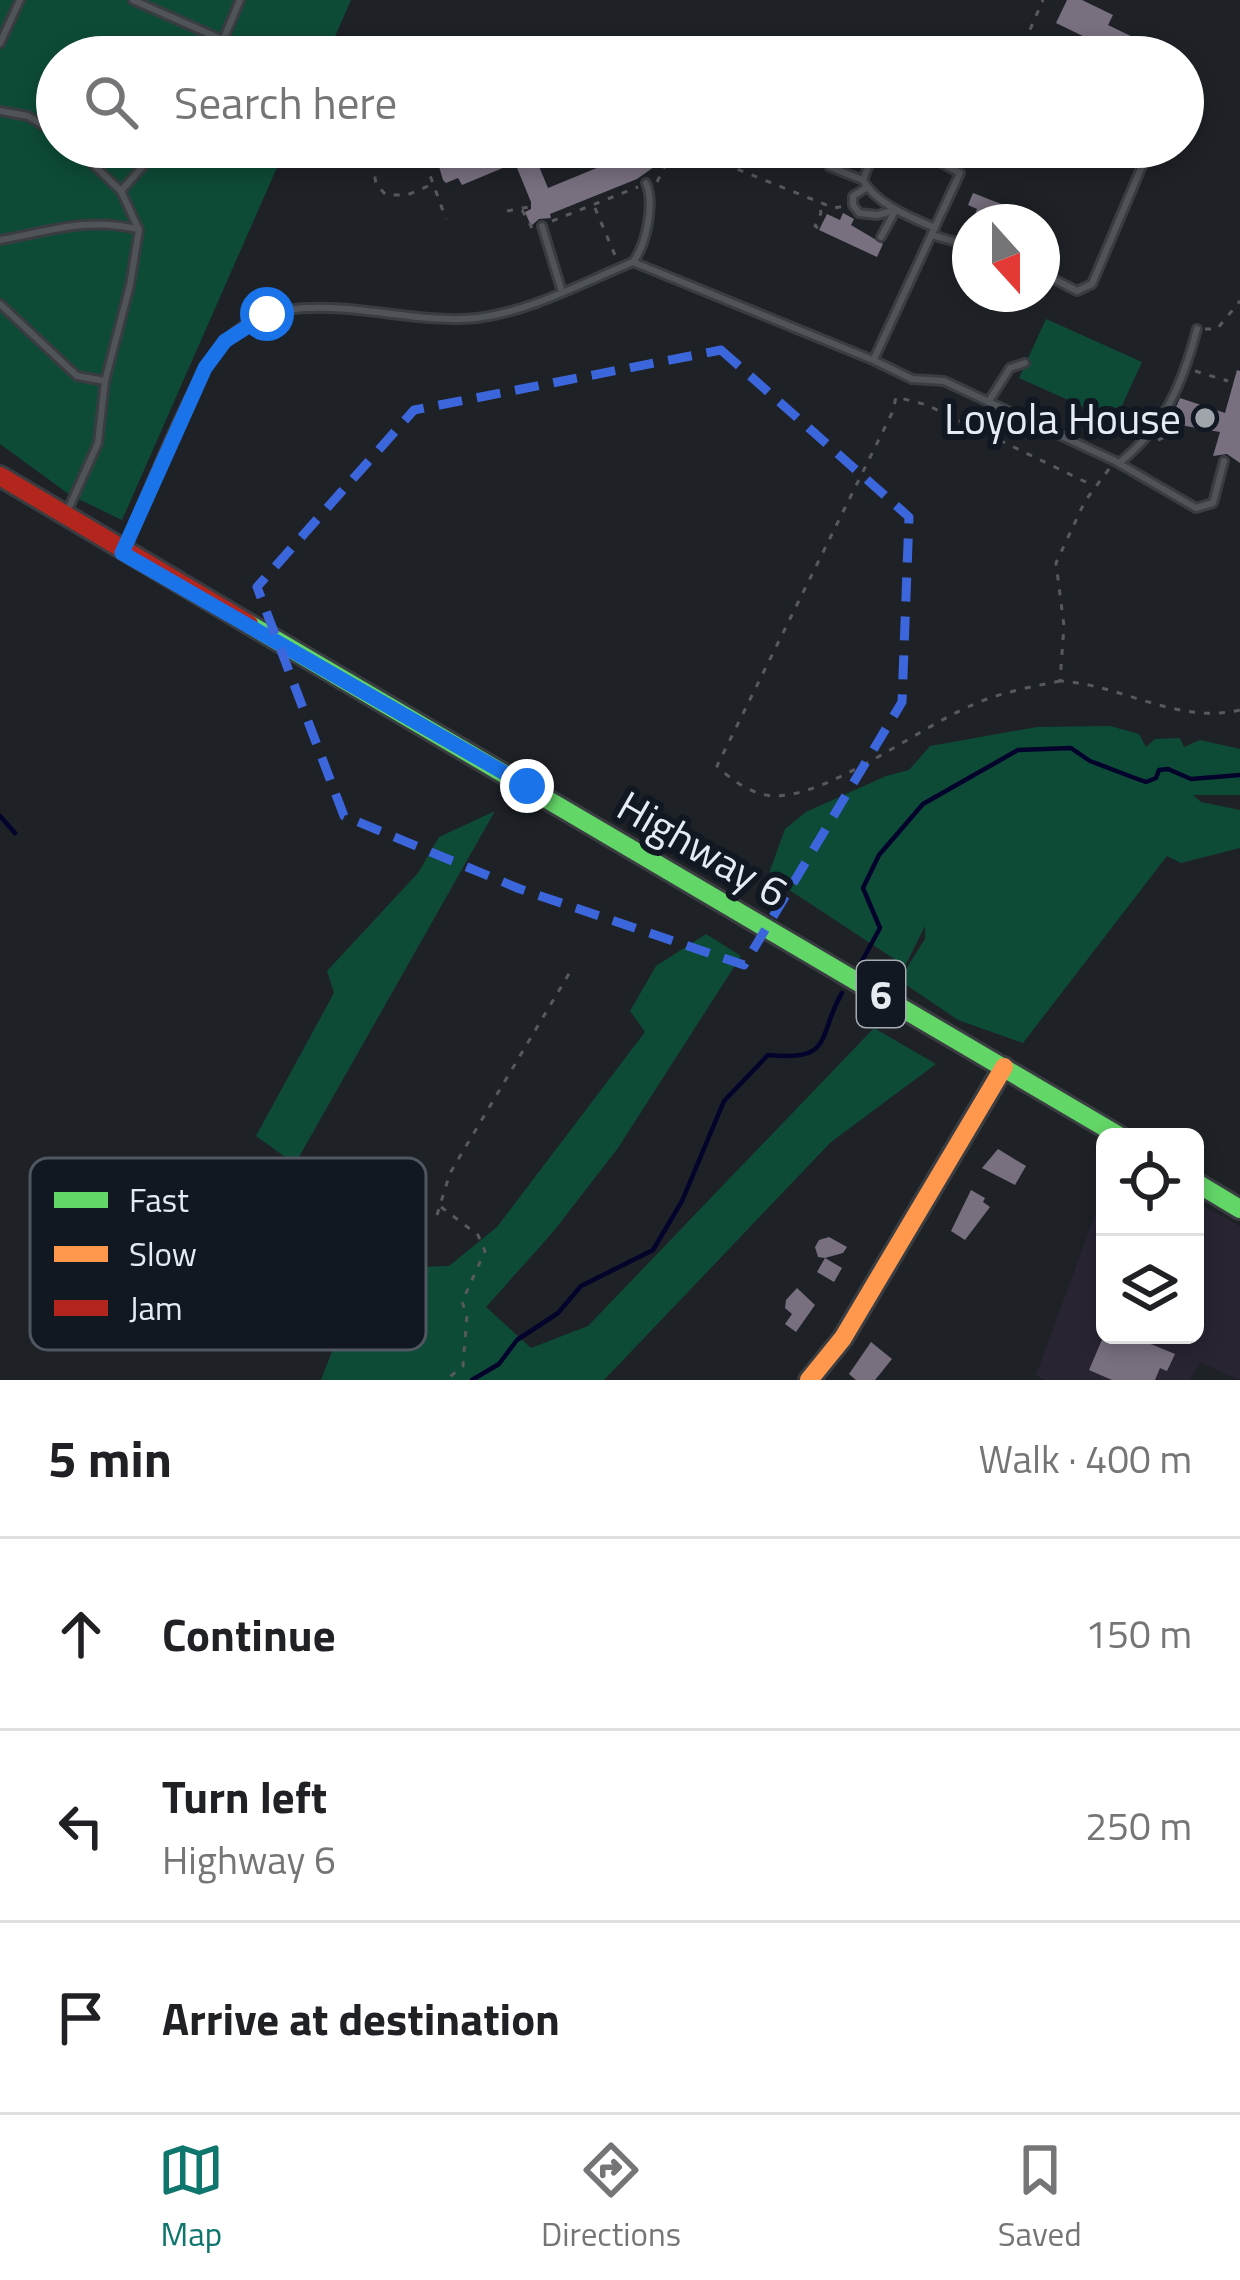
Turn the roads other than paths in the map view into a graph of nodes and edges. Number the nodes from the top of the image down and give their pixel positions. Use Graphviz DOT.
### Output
graph roads {
  1 [pos="20,0"];
  2 [pos="133,0"];
  3 [pos="240,0"];
  4 [pos="214,36"];
  5 [pos="225,36"];
  6 [pos="0,43"];
  7 [pos="0,111"];
  8 [pos="36,121"];
  9 [pos="97,168"];
  10 [pos="141,168"];
  11 [pos="834,168"];
  12 [pos="869,168"];
  13 [pos="951,168"];
  14 [pos="1141,168"];
  15 [pos="646,183"];
  16 [pos="865,184"];
  17 [pos="121,191"];
  18 [pos="896,210"];
  19 [pos="541,226"];
  20 [pos="139,230"];
  21 [pos="933,231"];
  22 [pos="881,237"];
  23 [pos="952,239"];
  24 [pos="0,240"];
  25 [pos="632,262"];
  26 [pos="1060,282"];
  27 [pos="562,292"];
  28 [pos="0,304"];
  29 [pos="1197,329"];
  30 [pos="873,360"];
  31 [pos="1025,363"];
  32 [pos="105,381"];
  33 [pos="988,402"];
  34 [pos="1224,461"];
  35 [pos="1117,462"];
  36 [pos="0,476"];
  37 [pos="65,515"];
  38 [pos="122,553"];
  39 [pos="1004,1066"];
  40 [pos="1106,1128"];
  41 [pos="1204,1187"];
  42 [pos="1240,1209"];
  43 [pos="809,1380"];
  1 -- 6 [label="lane"];
  2 -- 4 [label="lane"];
  3 -- 5 [label="lane"];
  7 -- 8 [label="lane"];
  9 -- 17 [label="lane"];
  10 -- 17 [label="lane"];
  11 -- 16 [label="lane"];
  12 -- 16 [label="lane"];
  13 -- 21 [label="lane"];
  14 -- 26 [label="lane"];
  15 -- 25 [label="lane"];
  16 -- 18 [label="lane"];
  16 -- 18 [label="lane"];
  17 -- 20 [label="lane"];
  18 -- 21 [label="lane"];
  18 -- 22 [label="lane"];
  19 -- 27 [label="lane"];
  20 -- 24 [label="lane"];
  20 -- 32 [label="lane"];
  21 -- 23 [label="lane"];
  21 -- 30 [label="lane"];
  25 -- 27 [label="lane"];
  25 -- 30 [label="lane"];
  27 -- 38 [label="lane"];
  28 -- 32 [label="lane"];
  29 -- 35 [label="lane"];
  30 -- 33 [label="lane"];
  31 -- 33 [label="lane"];
  32 -- 37 [label="lane"];
  33 -- 35 [label="lane"];
  34 -- 35 [label="lane"];
  36 -- 37 [label="main road, Highway 6 / 6"];
  37 -- 38 [label="main road, Highway 6 / 6"];
  38 -- 39 [label="main road, Highway 6 / 6"];
  39 -- 40 [label="main road, Highway 6 / 6"];
  39 -- 43 [label="main road"];
  41 -- 42 [label="main road"];
}
